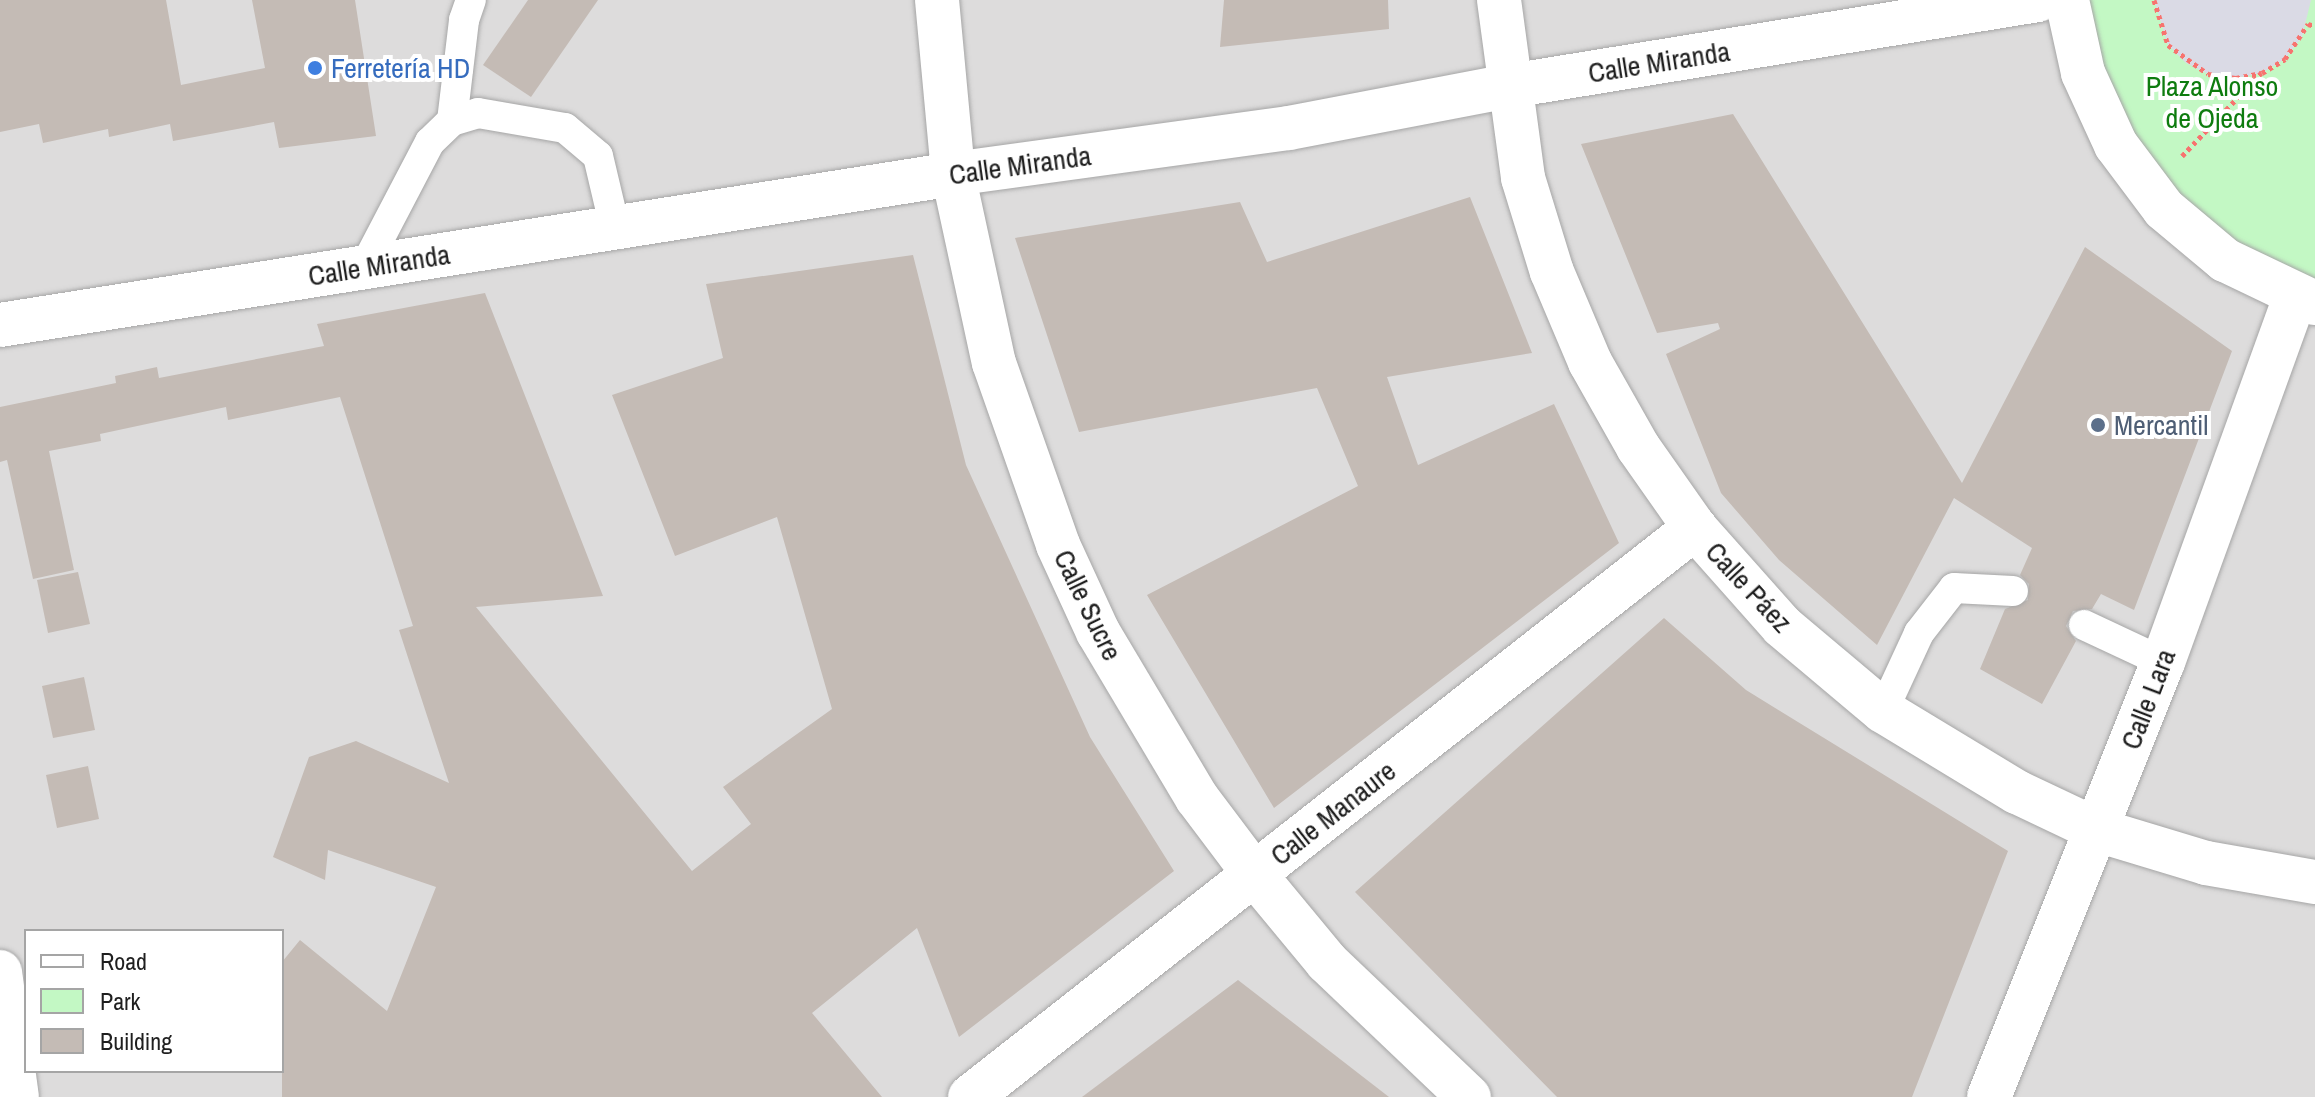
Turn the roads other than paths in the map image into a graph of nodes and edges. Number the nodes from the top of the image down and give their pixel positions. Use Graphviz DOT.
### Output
graph roads {
  1 [pos="471,0"];
  2 [pos="937,0"];
  3 [pos="1499,0"];
  4 [pos="2038,0"];
  5 [pos="2067,0"];
  6 [pos="1510,86"];
  7 [pos="452,121"];
  8 [pos="953,174"];
  9 [pos="615,228"];
  10 [pos="364,268"];
  11 [pos="2305,300"];
  12 [pos="0,325"];
  13 [pos="1695,528"];
  14 [pos="2013,591"];
  15 [pos="2084,625"];
  16 [pos="2163,662"];
  17 [pos="1883,711"];
  18 [pos="2097,830"];
  19 [pos="1255,875"];
  20 [pos="2315,882"];
  21 [pos="0,972"];
  22 [pos="17,1097"];
  23 [pos="970,1097"];
  24 [pos="1469,1097"];
  25 [pos="1989,1097"];
  1 -- 7 [label="lane"];
  2 -- 8 [label="street, Calle Sucre"];
  3 -- 6 [label="street, Calle Páez"];
  4 -- 6 [label="street, Calle Miranda"];
  5 -- 11 [label="street"];
  6 -- 8 [label="street, Calle Miranda"];
  6 -- 13 [label="street, Calle Páez"];
  7 -- 9 [label="lane"];
  7 -- 10 [label="lane"];
  8 -- 9 [label="street, Calle Miranda"];
  8 -- 19 [label="street, Calle Sucre"];
  9 -- 10 [label="street, Calle Miranda"];
  10 -- 12 [label="street, Calle Miranda"];
  11 -- 16 [label="street, Calle Lara"];
  13 -- 17 [label="street, Calle Páez"];
  13 -- 19 [label="street, Calle Manaure"];
  14 -- 17 [label="lane"];
  15 -- 16 [label="lane"];
  16 -- 18 [label="street, Calle Lara"];
  17 -- 18 [label="street, Calle Páez"];
  18 -- 20 [label="street, Calle Páez"];
  18 -- 25 [label="street, Calle Lara"];
  19 -- 23 [label="street, Calle Manaure"];
  19 -- 24 [label="street, Calle Sucre"];
  21 -- 22 [label="street"];
}
